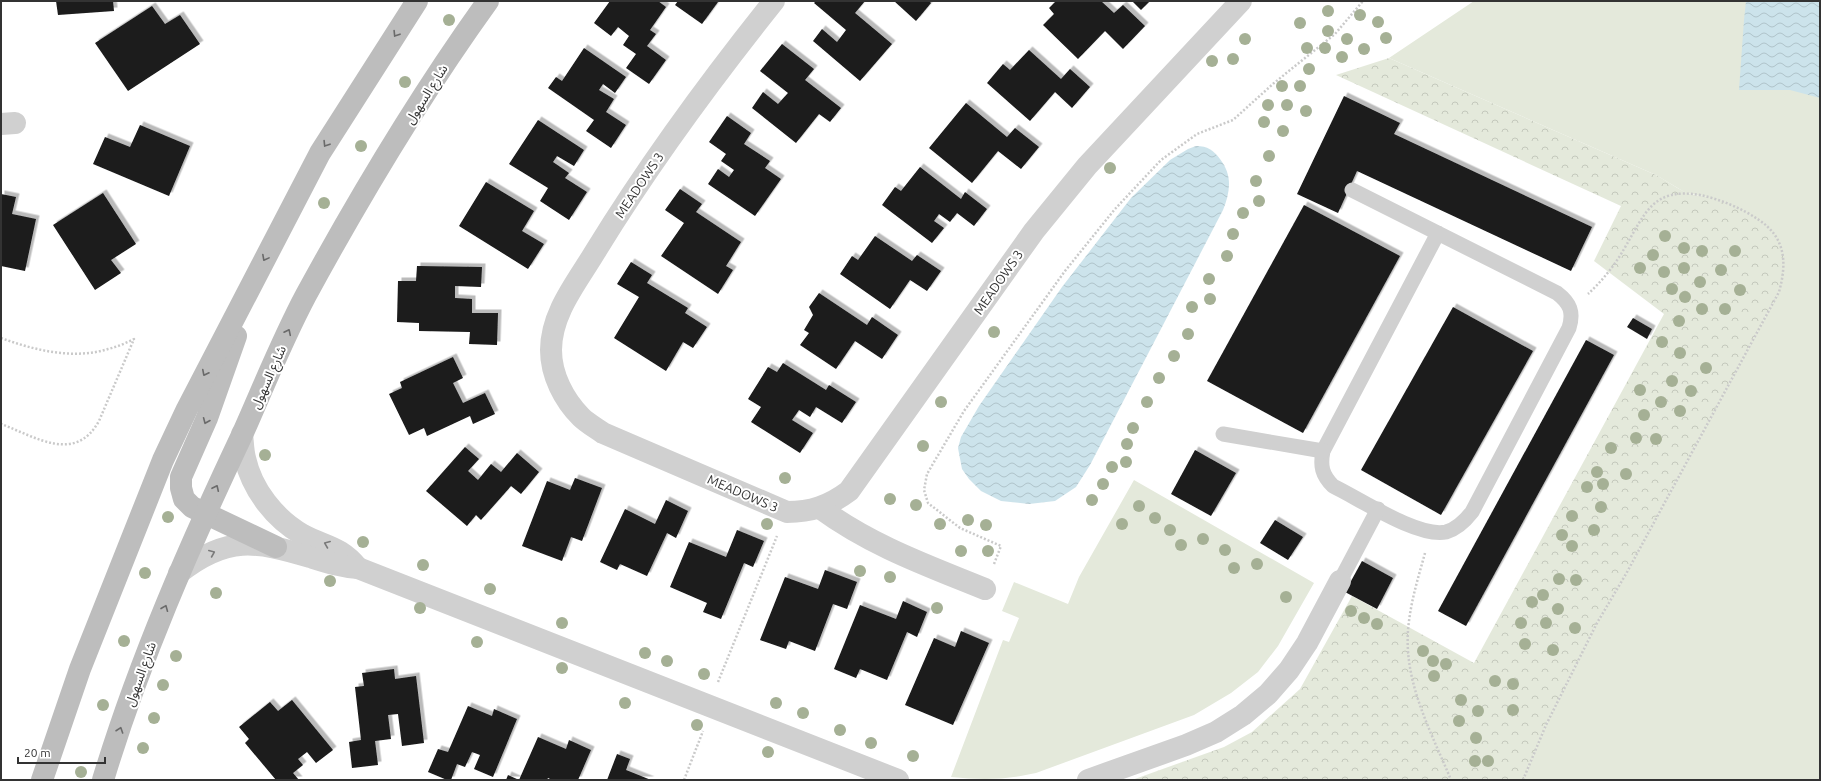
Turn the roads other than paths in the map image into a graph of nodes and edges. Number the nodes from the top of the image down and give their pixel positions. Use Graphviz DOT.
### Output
graph roads {
  1 [pos="417,1"];
  2 [pos="488,1"];
  3 [pos="774,1"];
  4 [pos="1241,1"];
  5 [pos="1352,190"];
  6 [pos="1438,233"];
  7 [pos="254,278"];
  8 [pos="242,434"];
  9 [pos="1223,434"];
  10 [pos="1323,451"];
  11 [pos="820,508"];
  12 [pos="1378,509"];
  13 [pos="204,513"];
  14 [pos="276,547"];
  15 [pos="358,568"];
  16 [pos="179,573"];
  17 [pos="1340,581"];
  18 [pos="985,589"];
  19 [pos="42,780"];
  20 [pos="103,780"];
  21 [pos="898,780"];
  22 [pos="1088,780"];
  1 -- 7 [label="main road, one-way"];
  8 -- 2 [label="main road, شارع السهول, one-way"];
  3 -- 11 [label="street, MEADOWS 3"];
  4 -- 11 [label="street, MEADOWS 3"];
  5 -- 6 [label="lane"];
  6 -- 10 [label="lane"];
  6 -- 12 [label="lane"];
  7 -- 13 [label="main road, one-way"];
  7 -- 19 [label="main road, one-way"];
  13 -- 8 [label="main road, شارع السهول, one-way"];
  15 -- 8 [label="street, one-way"];
  9 -- 10 [label="lane"];
  10 -- 12 [label="lane"];
  11 -- 18 [label="street"];
  12 -- 17 [label="lane"];
  13 -- 14 [label="main road"];
  13 -- 16 [label="main road, شارع السهول"];
  14 -- 15 [label="street"];
  16 -- 14 [label="street, one-way"];
  15 -- 21 [label="street"];
  20 -- 16 [label="main road, شارع السهول, one-way"];
  17 -- 22 [label="street"];
}
